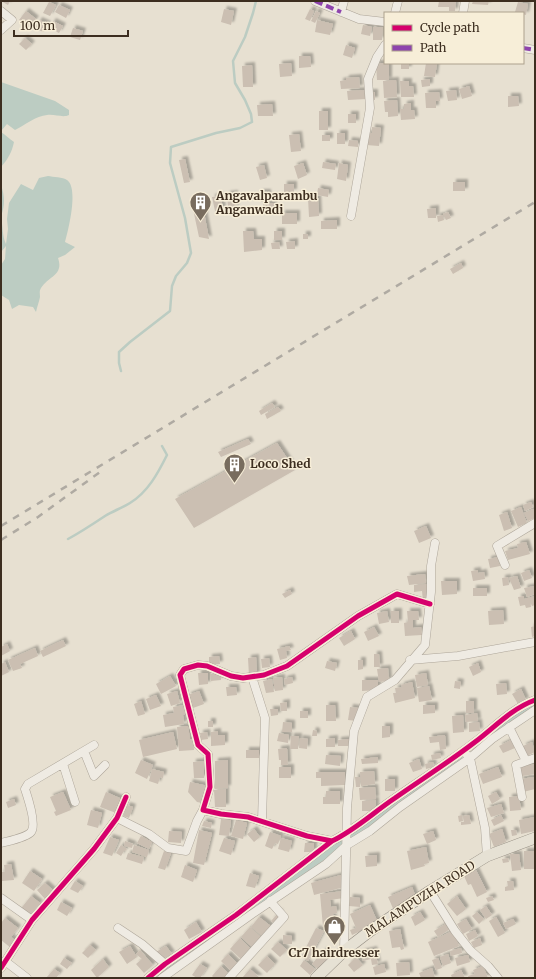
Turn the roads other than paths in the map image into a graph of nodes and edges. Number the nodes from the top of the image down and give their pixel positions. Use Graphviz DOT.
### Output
graph roads {
  1 [pos="315,1"];
  2 [pos="344,1"];
  3 [pos="398,1"];
  4 [pos="465,1"];
  5 [pos="1,11"];
  6 [pos="342,12"];
  7 [pos="395,12"];
  8 [pos="463,12"];
  9 [pos="384,22"];
  10 [pos="1,30"];
  11 [pos="384,47"];
  12 [pos="524,48"];
  13 [pos="535,50"];
  14 [pos="351,216"];
  15 [pos="535,523"];
  16 [pos="435,543"];
  17 [pos="505,565"];
  18 [pos="430,604"];
  19 [pos="535,642"];
  20 [pos="410,660"];
  21 [pos="252,677"];
  22 [pos="535,700"];
  23 [pos="535,710"];
  24 [pos="509,727"];
  25 [pos="94,745"];
  26 [pos="464,750"];
  27 [pos="84,751"];
  28 [pos="470,758"];
  29 [pos="535,758"];
  30 [pos="526,761"];
  31 [pos="63,764"];
  32 [pos="105,765"];
  33 [pos="126,797"];
  34 [pos="522,797"];
  35 [pos="74,802"];
  36 [pos="203,810"];
  37 [pos="117,818"];
  38 [pos="262,822"];
  39 [pos="346,834"];
  40 [pos="535,838"];
  41 [pos="332,841"];
  42 [pos="1,843"];
  43 [pos="347,845"];
  44 [pos="487,856"];
  45 [pos="430,891"];
  46 [pos="1,898"];
  47 [pos="270,901"];
  48 [pos="32,920"];
  49 [pos="118,928"];
  50 [pos="344,952"];
  51 [pos="165,964"];
  52 [pos="3,965"];
  53 [pos="26,978"];
  54 [pos="148,978"];
  55 [pos="162,978"];
  56 [pos="229,978"];
  57 [pos="316,978"];
  58 [pos="498,978"];
  1 -- 6 [label="street"];
  2 -- 6 [label="street"];
  3 -- 7 [label="street"];
  4 -- 8 [label="street"];
  5 -- 10 [label="street"];
  6 -- 9 [label="street"];
  11 -- 14 [label="street"];
  12 -- 13 [label="street"];
  15 -- 17 [label="street"];
  16 -- 18 [label="street"];
  18 -- 20 [label="street"];
  18 -- 21 [label="street"];
  19 -- 20 [label="street"];
  20 -- 39 [label="street"];
  21 -- 36 [label="street"];
  21 -- 38 [label="street"];
  22 -- 26 [label="street"];
  23 -- 24 [label="street"];
  24 -- 28 [label="street"];
  24 -- 30 [label="street"];
  25 -- 27 [label="street"];
  26 -- 28 [label="street"];
  26 -- 39 [label="street"];
  27 -- 31 [label="street"];
  27 -- 32 [label="street"];
  28 -- 43 [label="street"];
  28 -- 44 [label="street"];
  29 -- 30 [label="street"];
  30 -- 34 [label="street"];
  31 -- 35 [label="street"];
  31 -- 42 [label="street"];
  33 -- 37 [label="street"];
  36 -- 37 [label="street"];
  36 -- 38 [label="street"];
  37 -- 48 [label="street"];
  38 -- 41 [label="street"];
  39 -- 41 [label="street"];
  39 -- 43 [label="street"];
  40 -- 44 [label="main road, MALAMPUZHA ROAD"];
  41 -- 51 [label="street"];
  43 -- 47 [label="street"];
  43 -- 50 [label="street"];
  44 -- 45 [label="main road, MALAMPUZHA ROAD"];
  45 -- 50 [label="main road, MALAMPUZHA ROAD"];
  45 -- 58 [label="street"];
  46 -- 48 [label="street"];
  47 -- 55 [label="street"];
  47 -- 56 [label="street"];
  48 -- 52 [label="street"];
  49 -- 51 [label="street"];
  50 -- 57 [label="main road, MALAMPUZHA ROAD"];
  51 -- 54 [label="street"];
  52 -- 53 [label="street"];
}
